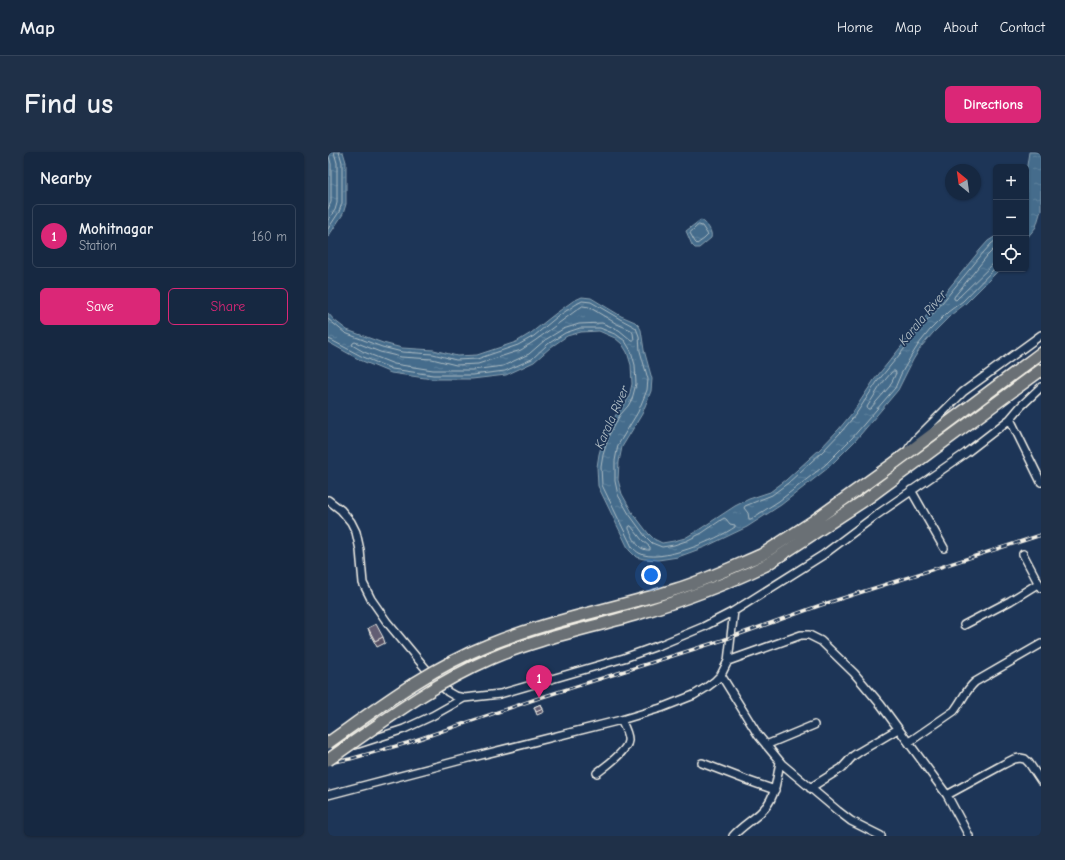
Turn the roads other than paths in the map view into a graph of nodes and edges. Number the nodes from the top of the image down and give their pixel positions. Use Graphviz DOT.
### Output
graph roads {
  1 [pos="1041,335"];
  2 [pos="1041,353"];
  3 [pos="1041,370"];
  4 [pos="1041,387"];
  5 [pos="1010,419"];
  6 [pos="902,456"];
  7 [pos="1041,482"];
  8 [pos="911,490"];
  9 [pos="328,500"];
  10 [pos="944,548"];
  11 [pos="1023,554"];
  12 [pos="1040,585"];
  13 [pos="734,611"];
  14 [pos="964,625"];
  15 [pos="1041,644"];
  16 [pos="728,661"];
  17 [pos="721,675"];
  18 [pos="464,698"];
  19 [pos="621,720"];
  20 [pos="814,725"];
  21 [pos="898,729"];
  22 [pos="909,742"];
  23 [pos="328,743"];
  24 [pos="766,745"];
  25 [pos="328,755"];
  26 [pos="328,760"];
  27 [pos="780,762"];
  28 [pos="702,763"];
  29 [pos="597,773"];
  30 [pos="1041,781"];
  31 [pos="810,788"];
  32 [pos="775,790"];
  33 [pos="328,795"];
  34 [pos="947,795"];
  35 [pos="733,836"];
  36 [pos="880,836"];
  37 [pos="969,836"];
  1 -- 6 [label="street"];
  2 -- 6 [label="highway"];
  3 -- 26 [label="highway, bridge"];
  4 -- 5 [label="street"];
  5 -- 7 [label="street"];
  5 -- 8 [label="street"];
  6 -- 23 [label="highway, bridge"];
  8 -- 10 [label="street"];
  8 -- 13 [label="street"];
  9 -- 18 [label="street"];
  11 -- 12 [label="street"];
  12 -- 14 [label="street"];
  13 -- 16 [label="street"];
  13 -- 18 [label="street"];
  15 -- 22 [label="street"];
  16 -- 17 [label="street"];
  16 -- 21 [label="street"];
  17 -- 19 [label="street"];
  17 -- 24 [label="street"];
  18 -- 25 [label="street"];
  19 -- 29 [label="street"];
  19 -- 33 [label="street"];
  20 -- 24 [label="street"];
  21 -- 22 [label="street"];
  21 -- 31 [label="street"];
  22 -- 34 [label="street"];
  24 -- 27 [label="street"];
  27 -- 31 [label="street"];
  27 -- 32 [label="street"];
  28 -- 32 [label="street"];
  30 -- 34 [label="street"];
  31 -- 36 [label="street"];
  32 -- 35 [label="street"];
  34 -- 37 [label="street"];
}
